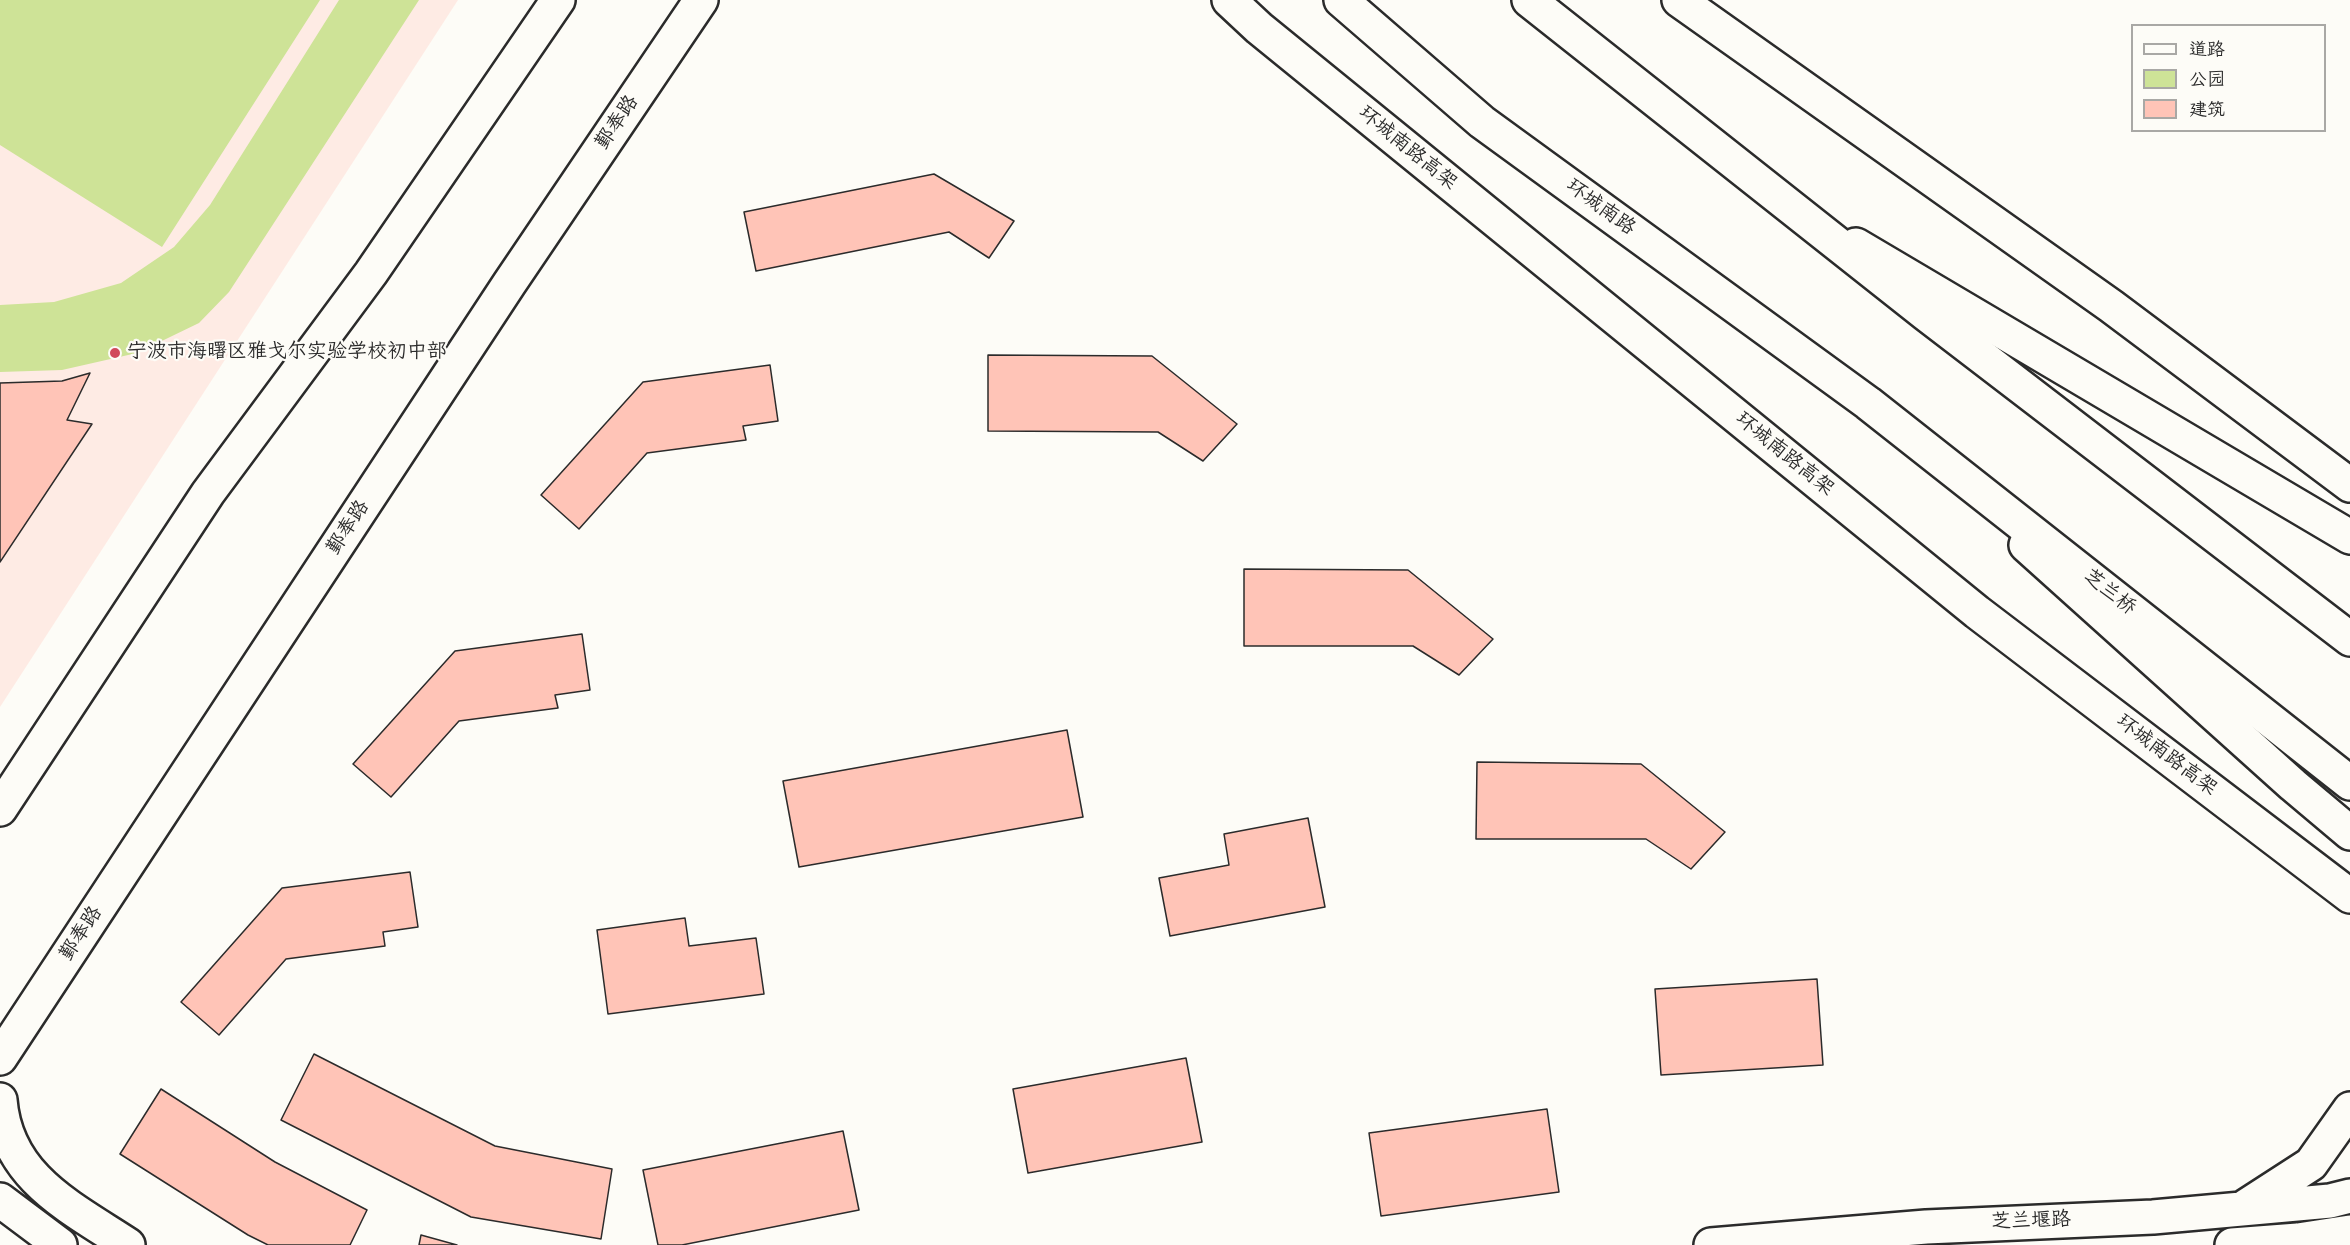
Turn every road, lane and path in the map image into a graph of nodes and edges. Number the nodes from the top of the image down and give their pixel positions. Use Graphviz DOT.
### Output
graph roads {
  1 [pos="558,0"];
  2 [pos="701,0"];
  3 [pos="1229,0"];
  4 [pos="1341,0"];
  5 [pos="1529,0"];
  6 [pos="1679,0"];
  7 [pos="1783,202"];
  8 [pos="1868,403"];
  9 [pos="2350,485"];
  10 [pos="2350,537"];
  11 [pos="2350,639"];
  12 [pos="2350,783"];
  13 [pos="0,809"];
  14 [pos="2350,833"];
  15 [pos="2350,896"];
  16 [pos="0,1058"];
  17 [pos="0,1100"];
  18 [pos="2350,1109"];
  19 [pos="2350,1196"];
  20 [pos="0,1200"];
  21 [pos="2240,1209"];
  22 [pos="2350,1232"];
  23 [pos="60,1245"];
  24 [pos="128,1245"];
  25 [pos="1711,1245"];
  26 [pos="2232,1245"];
  1 -- 13 [label="main road"];
  2 -- 16 [label="main road, 鄞奉路"];
  3 -- 15 [label="main road, 环城南路高架"];
  4 -- 8 [label="main road, 环城南路"];
  5 -- 7 [label="main road"];
  6 -- 9 [label="main road"];
  7 -- 10 [label="main road"];
  7 -- 11 [label="main road"];
  8 -- 12 [label="main road, 芝兰桥"];
  8 -- 14 [label="main road"];
  17 -- 24 [label="main road"];
  18 -- 21 [label="main road"];
  19 -- 21 [label="main road, 芝兰堰路"];
  20 -- 23 [label="main road"];
  21 -- 25 [label="main road, 芝兰堰路"];
  22 -- 26 [label="main road"];
}
